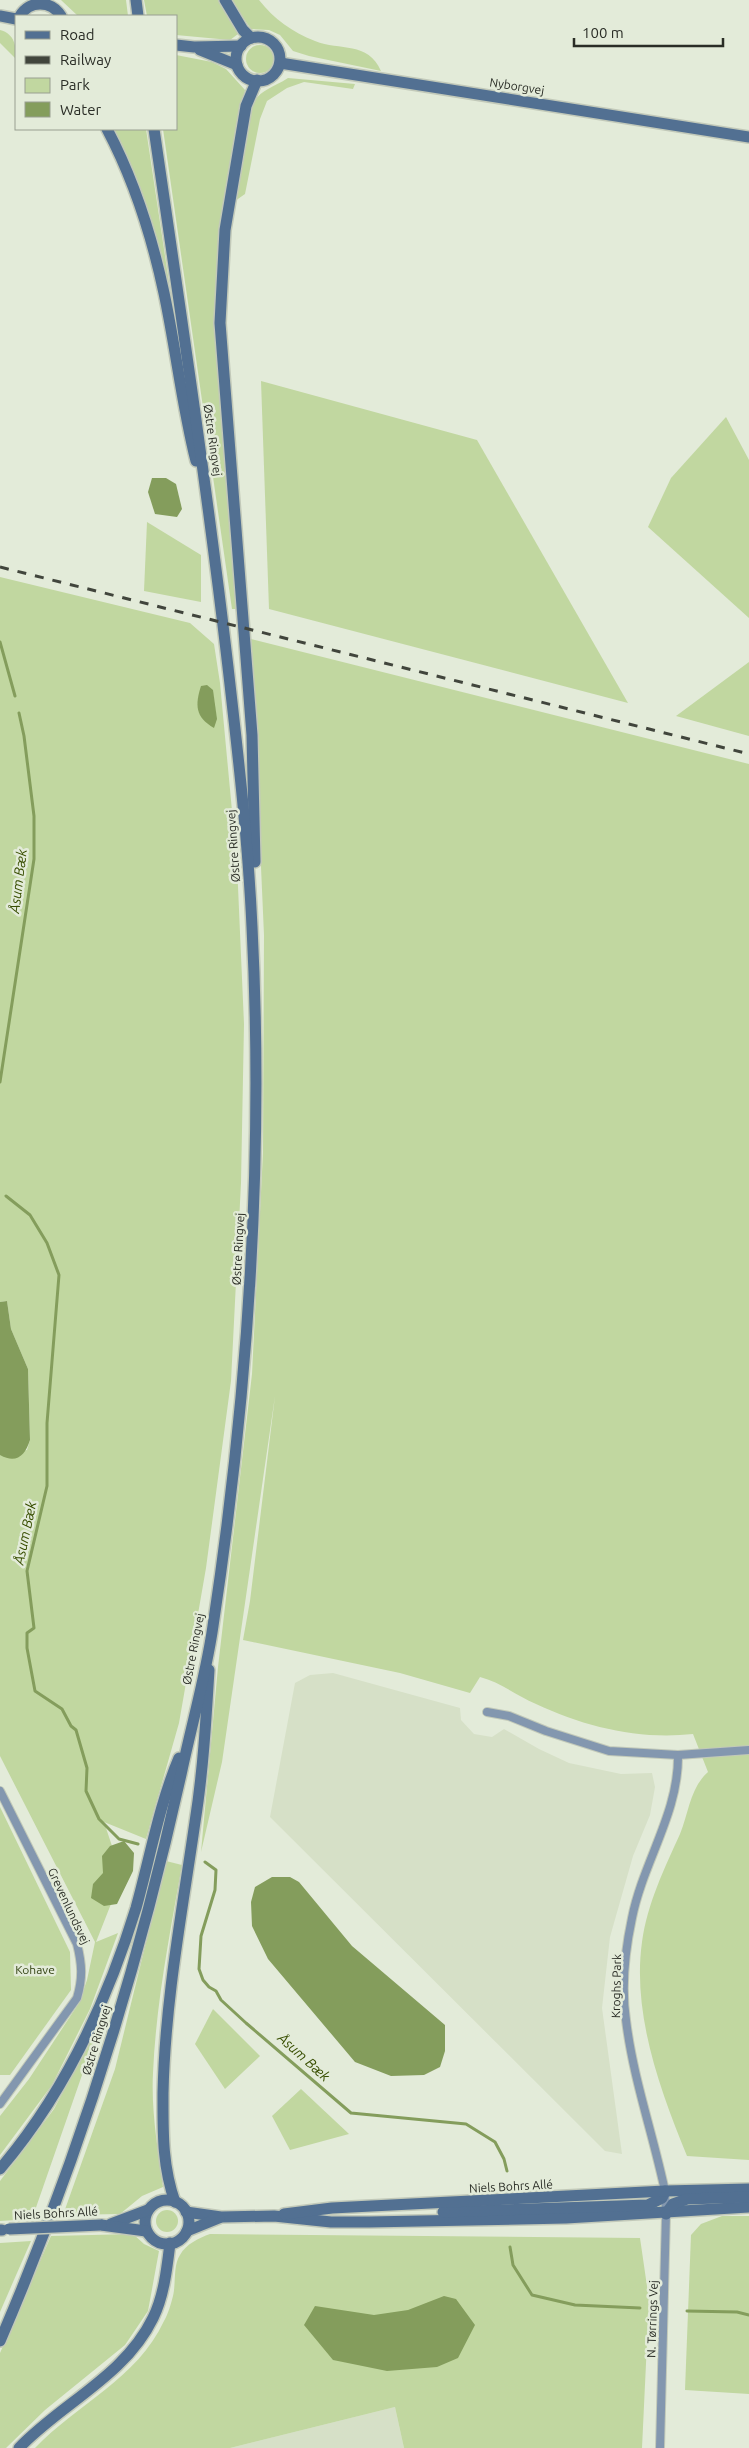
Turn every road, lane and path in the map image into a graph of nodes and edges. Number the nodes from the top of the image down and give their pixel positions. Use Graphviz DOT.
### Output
graph roads {
  1 [pos="136,0"];
  2 [pos="224,0"];
  3 [pos="41,1"];
  4 [pos="20,15"];
  5 [pos="60,15"];
  6 [pos="138,15"];
  7 [pos="0,16"];
  8 [pos="15,19"];
  9 [pos="251,38"];
  10 [pos="178,45"];
  11 [pos="241,46"];
  12 [pos="194,47"];
  13 [pos="280,63"];
  14 [pos="238,65"];
  15 [pos="257,80"];
  16 [pos="108,130"];
  17 [pos="154,130"];
  18 [pos="749,137"];
  19 [pos="210,516"];
  20 [pos="252,931"];
  21 [pos="212,1632"];
  22 [pos="487,1712"];
  23 [pos="190,1734"];
  24 [pos="749,1750"];
  25 [pos="678,1755"];
  26 [pos="0,1791"];
  27 [pos="0,2104"];
  28 [pos="0,2169"];
  29 [pos="749,2189"];
  30 [pos="665,2191"];
  31 [pos="749,2197"];
  32 [pos="175,2202"];
  33 [pos="749,2208"];
  34 [pos="148,2210"];
  35 [pos="186,2212"];
  36 [pos="666,2214"];
  37 [pos="274,2216"];
  38 [pos="221,2217"];
  39 [pos="331,2222"];
  40 [pos="106,2225"];
  41 [pos="3,2230"];
  42 [pos="146,2231"];
  43 [pos="187,2231"];
  44 [pos="170,2244"];
  45 [pos="0,2341"];
  46 [pos="19,2448"];
  47 [pos="660,2448"];
  1 -- 6 [label="main road"];
  2 -- 9 [label="main road"];
  3 -- 4 [label="main road"];
  3 -- 5 [label="main road"];
  7 -- 8 [label="main road"];
  9 -- 11 [label="main road"];
  9 -- 13 [label="main road"];
  10 -- 12 [label="main road"];
  11 -- 12 [label="main road"];
  11 -- 14 [label="main road"];
  12 -- 14 [label="main road"];
  13 -- 15 [label="main road"];
  13 -- 18 [label="main road, Nyborgvej"];
  14 -- 15 [label="main road"];
  15 -- 20 [label="main road"];
  16 -- 19 [label="main road"];
  17 -- 19 [label="main road, Østre Ringvej"];
  19 -- 20 [label="main road, Østre Ringvej"];
  20 -- 21 [label="main road, Østre Ringvej"];
  21 -- 23 [label="main road, Østre Ringvej"];
  21 -- 32 [label="main road"];
  22 -- 25 [label="street"];
  23 -- 28 [label="main road"];
  23 -- 45 [label="main road, Østre Ringvej"];
  24 -- 25 [label="street"];
  25 -- 30 [label="street, Kroghs Park"];
  26 -- 27 [label="street, Grevenlundsvej"];
  29 -- 30 [label="main road, Niels Bohrs Allé"];
  30 -- 36 [label="street, N. Tørrings Vej"];
  30 -- 37 [label="main road, Niels Bohrs Allé"];
  30 -- 39 [label="main road"];
  31 -- 36 [label="main road"];
  32 -- 34 [label="main road"];
  32 -- 35 [label="main road"];
  33 -- 36 [label="main road, Niels Bohrs Allé"];
  34 -- 40 [label="main road, Niels Bohrs Allé"];
  34 -- 42 [label="main road"];
  35 -- 38 [label="main road, Niels Bohrs Allé"];
  35 -- 43 [label="main road"];
  36 -- 39 [label="main road, Niels Bohrs Allé"];
  36 -- 47 [label="street, N. Tørrings Vej"];
  37 -- 38 [label="main road, Niels Bohrs Allé"];
  37 -- 39 [label="main road, Niels Bohrs Allé"];
  38 -- 43 [label="main road, Niels Bohrs Allé"];
  40 -- 41 [label="main road, Niels Bohrs Allé, bridge"];
  40 -- 42 [label="main road, Niels Bohrs Allé"];
  42 -- 44 [label="main road"];
  43 -- 44 [label="main road"];
  44 -- 46 [label="main road"];
}
